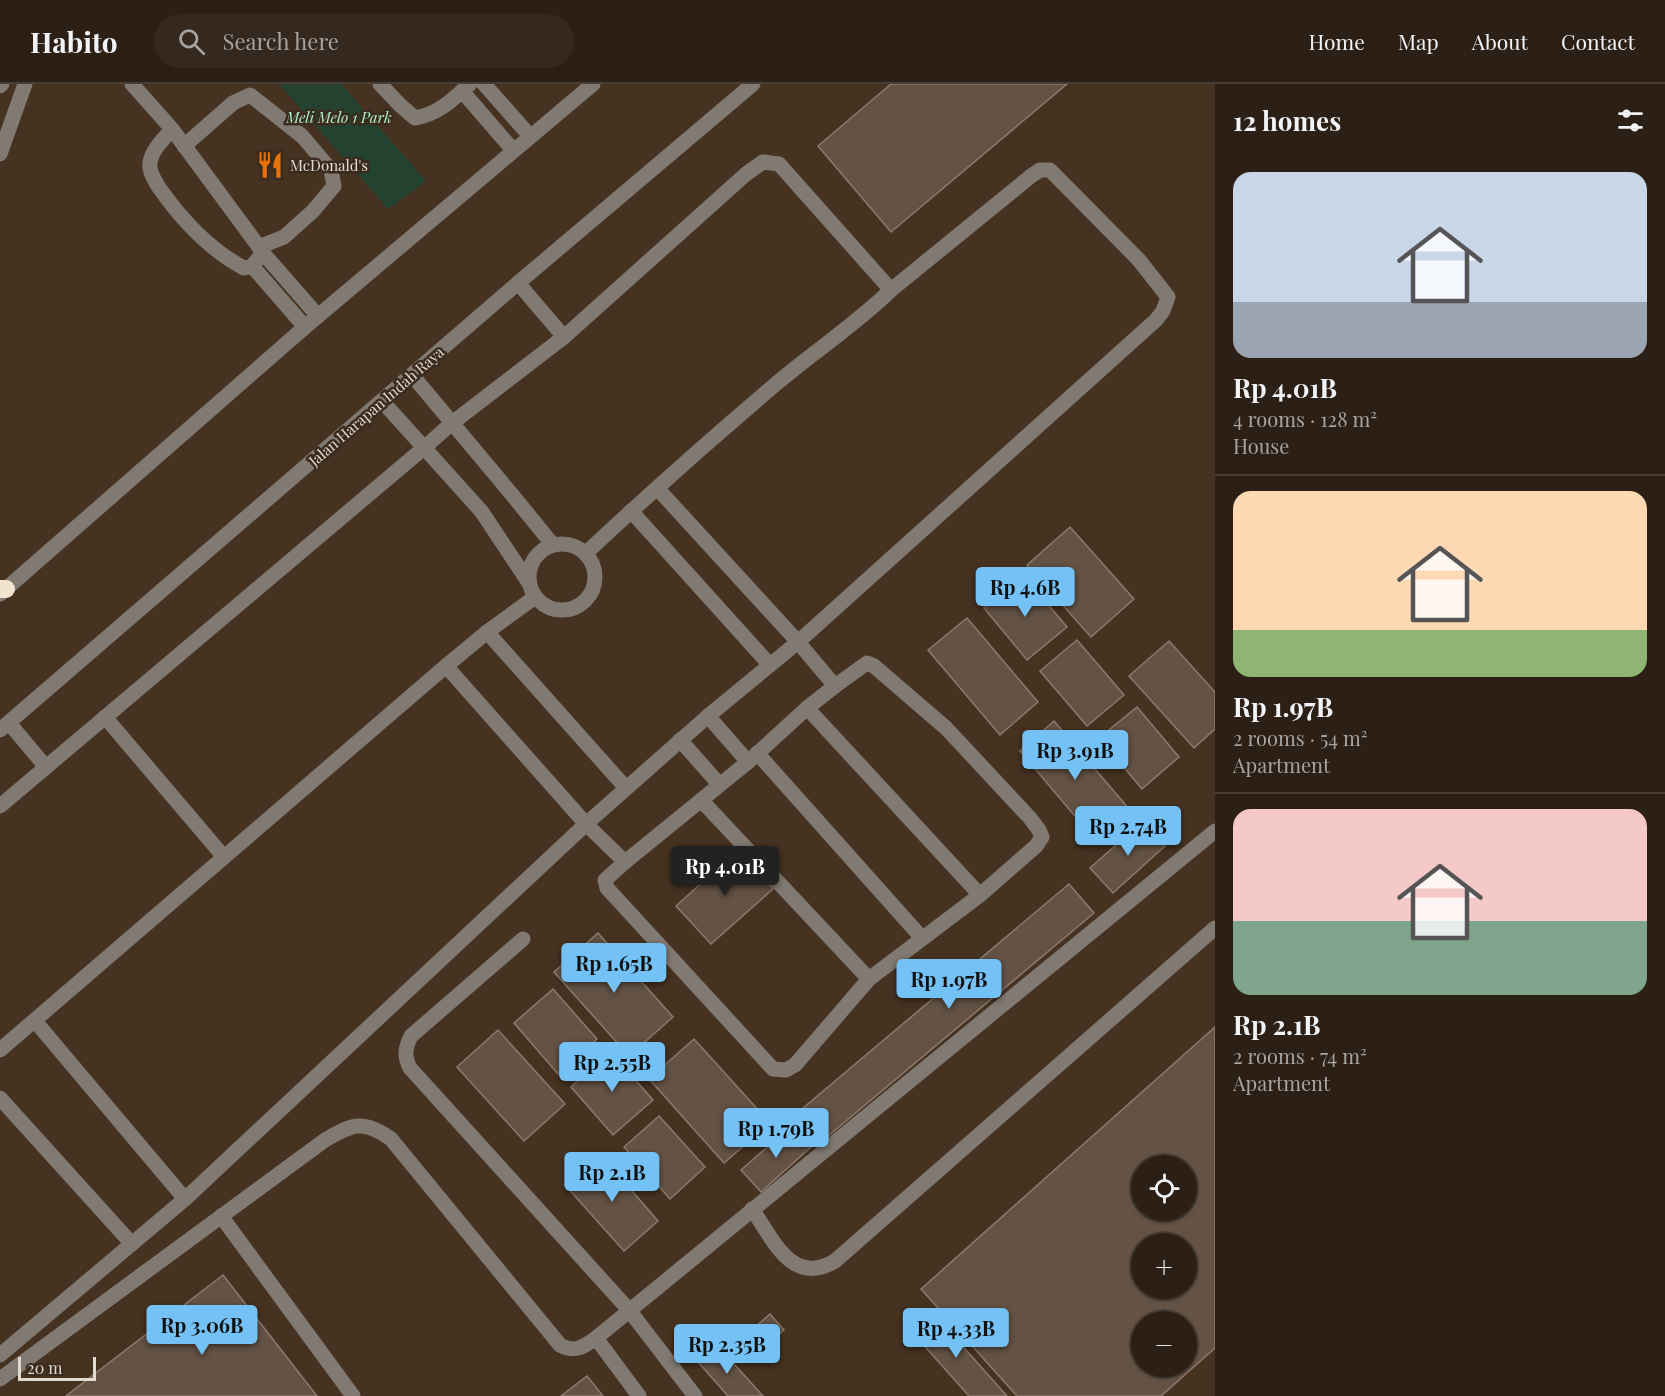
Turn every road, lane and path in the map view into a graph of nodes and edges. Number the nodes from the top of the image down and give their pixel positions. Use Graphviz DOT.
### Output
graph roads {
  1 [pos="25,84"];
  2 [pos="132,84"];
  3 [pos="380,84"];
  4 [pos="484,84"];
  5 [pos="593,84"];
  6 [pos="753,84"];
  7 [pos="466,88"];
  8 [pos="172,129"];
  9 [pos="530,136"];
  10 [pos="184,146"];
  11 [pos="513,150"];
  12 [pos="0,154"];
  13 [pos="261,250"];
  14 [pos="252,266"];
  15 [pos="518,283"];
  16 [pos="891,290"];
  17 [pos="318,316"];
  18 [pos="305,327"];
  19 [pos="564,337"];
  20 [pos="412,375"];
  21 [pos="382,401"];
  22 [pos="452,423"];
  23 [pos="426,447"];
  24 [pos="657,488"];
  25 [pos="631,511"];
  26 [pos="553,545"];
  27 [pos="586,554"];
  28 [pos="532,590"];
  29 [pos="2,591"];
  30 [pos="487,632"];
  31 [pos="798,642"];
  32 [pos="769,664"];
  33 [pos="446,666"];
  34 [pos="835,686"];
  35 [pos="807,708"];
  36 [pos="708,716"];
  37 [pos="105,717"];
  38 [pos="4,727"];
  39 [pos="680,740"];
  40 [pos="752,758"];
  41 [pos="46,767"];
  42 [pos="719,784"];
  43 [pos="626,788"];
  44 [pos="701,800"];
  45 [pos="0,806"];
  46 [pos="586,824"];
  47 [pos="1215,831"];
  48 [pos="224,857"];
  49 [pos="625,862"];
  50 [pos="980,895"];
  51 [pos="1215,928"];
  52 [pos="922,938"];
  53 [pos="523,939"];
  54 [pos="869,979"];
  55 [pos="35,1021"];
  56 [pos="0,1050"];
  57 [pos="0,1098"];
  58 [pos="185,1199"];
  59 [pos="752,1209"];
  60 [pos="221,1216"];
  61 [pos="132,1244"];
  62 [pos="629,1310"];
  63 [pos="596,1338"];
  64 [pos="0,1355"];
  65 [pos="0,1379"];
  66 [pos="353,1396"];
  67 [pos="639,1396"];
  68 [pos="695,1396"];
  1 -- 12 [label="street"];
  2 -- 8 [label="street"];
  3 -- 7 [label="street"];
  4 -- 9 [label="street"];
  5 -- 9 [label="street"];
  6 -- 15 [label="street, Jalan Harapan Indah Raya"];
  7 -- 11 [label="street"];
  8 -- 10 [label="street"];
  8 -- 14 [label="street"];
  9 -- 11 [label="street"];
  10 -- 13 [label="street"];
  10 -- 13 [label="street"];
  11 -- 17 [label="street"];
  13 -- 14 [label="street"];
  13 -- 17 [label="street"];
  14 -- 18 [label="street"];
  15 -- 19 [label="street"];
  15 -- 20 [label="street, Jalan Harapan Indah Raya"];
  16 -- 19 [label="street"];
  16 -- 24 [label="street"];
  16 -- 31 [label="street"];
  17 -- 18 [label="street"];
  18 -- 29 [label="street"];
  19 -- 22 [label="street"];
  20 -- 21 [label="street, Jalan Harapan Indah Raya"];
  20 -- 22 [label="street"];
  21 -- 23 [label="street"];
  21 -- 38 [label="street, Jalan Harapan Indah Raya"];
  22 -- 23 [label="street"];
  22 -- 26 [label="street"];
  23 -- 28 [label="street"];
  23 -- 37 [label="street"];
  24 -- 25 [label="street"];
  24 -- 31 [label="street"];
  25 -- 27 [label="street"];
  25 -- 32 [label="street"];
  26 -- 27 [label="street"];
  26 -- 28 [label="street"];
  27 -- 28 [label="street"];
  28 -- 30 [label="street"];
  30 -- 33 [label="street"];
  30 -- 43 [label="street"];
  31 -- 32 [label="street"];
  31 -- 34 [label="street"];
  32 -- 36 [label="street"];
  33 -- 46 [label="street"];
  33 -- 48 [label="street"];
  34 -- 35 [label="street"];
  34 -- 50 [label="street"];
  35 -- 40 [label="street"];
  35 -- 50 [label="street"];
  36 -- 39 [label="street"];
  36 -- 40 [label="street"];
  37 -- 41 [label="street"];
  37 -- 48 [label="street"];
  38 -- 41 [label="street"];
  39 -- 42 [label="street"];
  39 -- 43 [label="street"];
  40 -- 42 [label="street"];
  40 -- 52 [label="street"];
  41 -- 45 [label="street"];
  42 -- 44 [label="street"];
  43 -- 46 [label="street"];
  44 -- 49 [label="street"];
  44 -- 54 [label="street"];
  46 -- 49 [label="street"];
  46 -- 58 [label="street"];
  47 -- 59 [label="street"];
  48 -- 55 [label="street"];
  49 -- 54 [label="street"];
  50 -- 52 [label="street"];
  51 -- 59 [label="street"];
  52 -- 54 [label="street"];
  53 -- 62 [label="street"];
  55 -- 56 [label="street"];
  55 -- 58 [label="street"];
  57 -- 61 [label="street"];
  58 -- 61 [label="street"];
  59 -- 62 [label="street"];
  60 -- 63 [label="street"];
  60 -- 65 [label="street"];
  60 -- 66 [label="street"];
  61 -- 64 [label="street"];
  62 -- 63 [label="street"];
  62 -- 68 [label="street"];
  63 -- 67 [label="street"];
}
